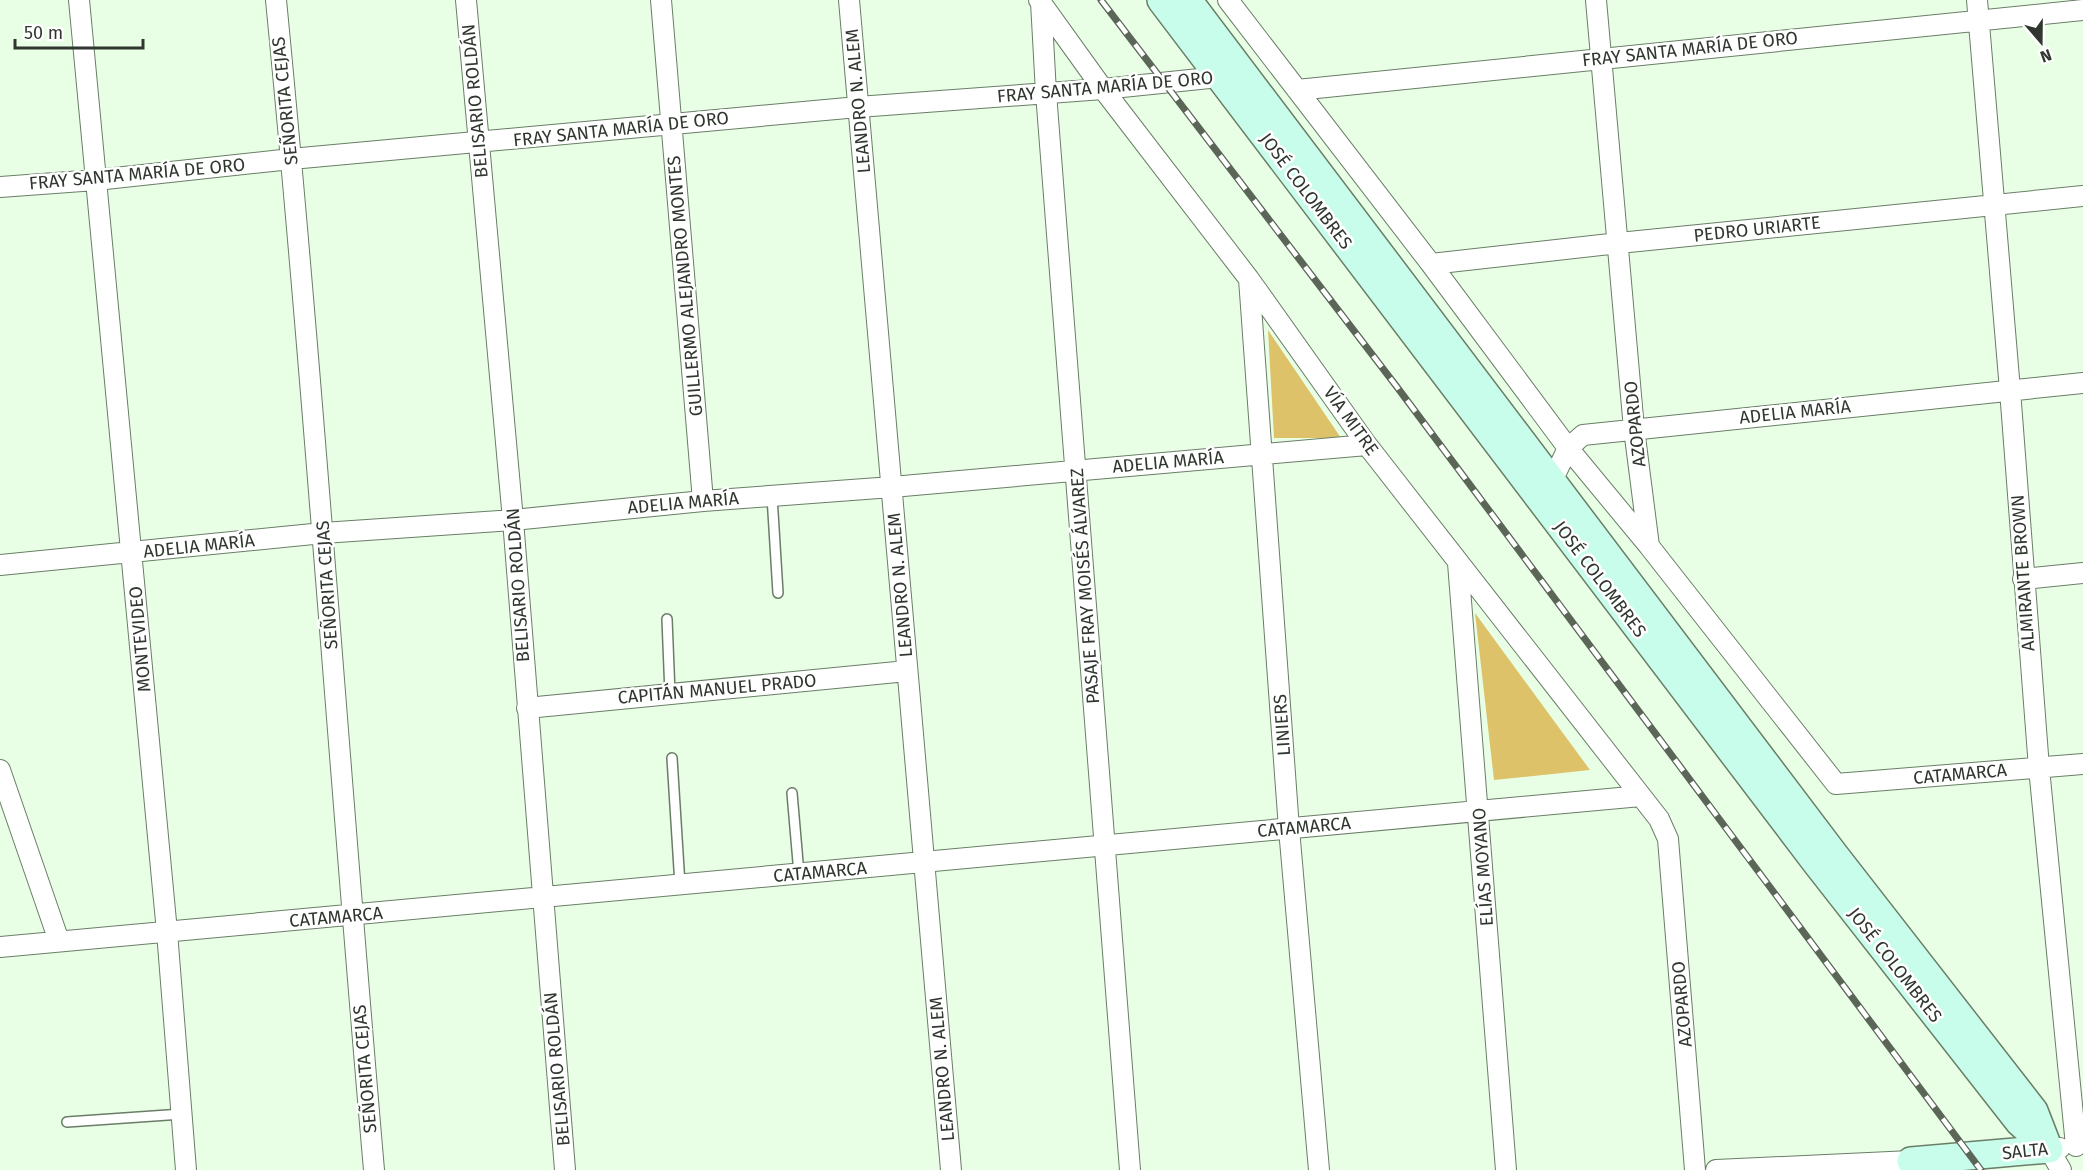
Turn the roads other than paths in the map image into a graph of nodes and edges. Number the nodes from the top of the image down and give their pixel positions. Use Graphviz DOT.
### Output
graph roads {
  1 [pos="79,0"];
  2 [pos="276,0"];
  3 [pos="466,0"];
  4 [pos="661,0"];
  5 [pos="849,0"];
  6 [pos="1161,0"];
  7 [pos="1188,0"];
  8 [pos="1228,0"];
  9 [pos="1596,0"];
  10 [pos="1977,0"];
  11 [pos="1040,1"];
  12 [pos="2083,10"];
  13 [pos="1978,21"];
  14 [pos="1600,57"];
  15 [pos="1230,73"];
  16 [pos="1103,89"];
  17 [pos="1297,90"];
  18 [pos="1046,93"];
  19 [pos="858,107"];
  20 [pos="671,124"];
  21 [pos="479,143"];
  22 [pos="291,159"];
  23 [pos="96,180"];
  24 [pos="0,187"];
  25 [pos="2083,196"];
  26 [pos="1994,205"];
  27 [pos="1619,243"];
  28 [pos="1431,264"];
  29 [pos="1249,279"];
  30 [pos="2083,383"];
  31 [pos="2010,390"];
  32 [pos="1634,429"];
  33 [pos="1367,445"];
  34 [pos="1568,448"];
  35 [pos="1262,454"];
  36 [pos="1076,470"];
  37 [pos="892,486"];
  38 [pos="1544,486"];
  39 [pos="772,496"];
  40 [pos="703,501"];
  41 [pos="513,520"];
  42 [pos="323,533"];
  43 [pos="1649,546"];
  44 [pos="132,553"];
  45 [pos="1458,564"];
  46 [pos="0,565"];
  47 [pos="2083,573"];
  48 [pos="2023,579"];
  49 [pos="778,592"];
  50 [pos="667,619"];
  51 [pos="907,671"];
  52 [pos="670,694"];
  53 [pos="527,708"];
  54 [pos="672,758"];
  55 [pos="2083,764"];
  56 [pos="2039,768"];
  57 [pos="0,770"];
  58 [pos="792,793"];
  59 [pos="1641,796"];
  60 [pos="1478,812"];
  61 [pos="1289,829"];
  62 [pos="1668,839"];
  63 [pos="1105,846"];
  64 [pos="923,862"];
  65 [pos="799,874"];
  66 [pos="680,885"];
  67 [pos="542,898"];
  68 [pos="352,915"];
  69 [pos="167,932"];
  70 [pos="59,941"];
  71 [pos="0,947"];
  72 [pos="182,1114"];
  73 [pos="67,1122"];
  74 [pos="2079,1145"];
  75 [pos="2055,1160"];
  76 [pos="1915,1165"];
  77 [pos="186,1170"];
  78 [pos="374,1170"];
  79 [pos="565,1170"];
  80 [pos="951,1170"];
  81 [pos="1130,1170"];
  82 [pos="1319,1170"];
  83 [pos="1506,1170"];
  84 [pos="1695,1170"];
  85 [pos="1716,1170"];
  1 -- 23 [label="street, MONTEVIDEO"];
  2 -- 22 [label="street, SEÑORITA CEJAS"];
  3 -- 21 [label="street, BELISARIO ROLDÁN"];
  4 -- 20 [label="street, GUILLERMO ALEJANDRO MONTES"];
  5 -- 19 [label="street, LEANDRO N. ALEM"];
  6 -- 15 [label="main road, JOSÉ COLOMBRES"];
  7 -- 15 [label="main road, JOSÉ COLOMBRES"];
  8 -- 17 [label="street"];
  9 -- 14 [label="street, AZOPARDO"];
  10 -- 13 [label="street, ALMIRANTE BROWN"];
  11 -- 16 [label="street, VÍA MITRE"];
  11 -- 18 [label="street, PASAJE FRAY MOISÉS ÁLVAREZ"];
  12 -- 13 [label="street, FRAY SANTA MARÍA DE ORO"];
  13 -- 14 [label="street, FRAY SANTA MARÍA DE ORO"];
  13 -- 26 [label="street, ALMIRANTE BROWN"];
  14 -- 17 [label="street, FRAY SANTA MARÍA DE ORO"];
  14 -- 27 [label="street, AZOPARDO"];
  15 -- 16 [label="street, FRAY SANTA MARÍA DE ORO"];
  15 -- 38 [label="main road, JOSÉ COLOMBRES"];
  16 -- 18 [label="street, FRAY SANTA MARÍA DE ORO"];
  16 -- 29 [label="street, VÍA MITRE"];
  17 -- 28 [label="street"];
  18 -- 19 [label="street, FRAY SANTA MARÍA DE ORO"];
  18 -- 36 [label="street, PASAJE FRAY MOISÉS ÁLVAREZ"];
  19 -- 20 [label="street, FRAY SANTA MARÍA DE ORO"];
  19 -- 37 [label="street, LEANDRO N. ALEM"];
  20 -- 21 [label="street, FRAY SANTA MARÍA DE ORO"];
  20 -- 40 [label="street, GUILLERMO ALEJANDRO MONTES"];
  21 -- 22 [label="street, FRAY SANTA MARÍA DE ORO"];
  21 -- 41 [label="street, BELISARIO ROLDÁN"];
  22 -- 23 [label="street, FRAY SANTA MARÍA DE ORO"];
  22 -- 42 [label="street, SEÑORITA CEJAS"];
  23 -- 24 [label="street, FRAY SANTA MARÍA DE ORO"];
  23 -- 44 [label="street, MONTEVIDEO"];
  25 -- 26 [label="street, PEDRO URIARTE"];
  26 -- 27 [label="street, PEDRO URIARTE"];
  26 -- 31 [label="street, ALMIRANTE BROWN"];
  27 -- 28 [label="street, PEDRO URIARTE"];
  27 -- 32 [label="street, AZOPARDO"];
  28 -- 34 [label="street"];
  29 -- 33 [label="street, VÍA MITRE"];
  29 -- 35 [label="street, LINIERS"];
  30 -- 31 [label="street, ADELIA MARÍA"];
  31 -- 32 [label="street, ADELIA MARÍA"];
  31 -- 48 [label="street, ALMIRANTE BROWN"];
  32 -- 34 [label="street, ADELIA MARÍA"];
  32 -- 43 [label="street, AZOPARDO"];
  33 -- 35 [label="street, ADELIA MARÍA"];
  33 -- 45 [label="street, VÍA MITRE"];
  34 -- 38 [label="street"];
  34 -- 43 [label="street"];
  35 -- 36 [label="street, ADELIA MARÍA"];
  35 -- 61 [label="street, LINIERS"];
  36 -- 37 [label="street, ADELIA MARÍA"];
  36 -- 63 [label="street, PASAJE FRAY MOISÉS ÁLVAREZ"];
  37 -- 39 [label="street, ADELIA MARÍA"];
  37 -- 51 [label="street, LEANDRO N. ALEM"];
  38 -- 75 [label="main road, JOSÉ COLOMBRES"];
  39 -- 40 [label="street, ADELIA MARÍA"];
  39 -- 49 [label="lane"];
  40 -- 41 [label="street, ADELIA MARÍA"];
  41 -- 42 [label="street, ADELIA MARÍA"];
  41 -- 53 [label="street, BELISARIO ROLDÁN"];
  42 -- 44 [label="street, ADELIA MARÍA"];
  42 -- 68 [label="street, SEÑORITA CEJAS"];
  43 -- 56 [label="street, CATAMARCA"];
  44 -- 46 [label="street, ADELIA MARÍA"];
  44 -- 69 [label="street, MONTEVIDEO"];
  45 -- 59 [label="street, VÍA MITRE"];
  45 -- 60 [label="street, ELÍAS MOYANO"];
  47 -- 48 [label="street"];
  48 -- 56 [label="street, ALMIRANTE BROWN"];
  50 -- 52 [label="lane"];
  51 -- 52 [label="street, CAPITÁN MANUEL PRADO"];
  51 -- 64 [label="street, LEANDRO N. ALEM"];
  52 -- 53 [label="street, CAPITÁN MANUEL PRADO"];
  53 -- 67 [label="street, BELISARIO ROLDÁN"];
  54 -- 66 [label="lane"];
  55 -- 56 [label="street, CATAMARCA"];
  56 -- 74 [label="street, ALMIRANTE BROWN"];
  57 -- 70 [label="street"];
  58 -- 65 [label="lane"];
  59 -- 60 [label="street, CATAMARCA"];
  59 -- 62 [label="street, VÍA MITRE"];
  60 -- 61 [label="street, CATAMARCA"];
  60 -- 83 [label="street, ELÍAS MOYANO"];
  61 -- 63 [label="street, CATAMARCA"];
  61 -- 82 [label="street, LINIERS"];
  62 -- 84 [label="street, AZOPARDO"];
  63 -- 64 [label="street, CATAMARCA"];
  63 -- 81 [label="street, PASAJE FRAY MOISÉS ÁLVAREZ"];
  64 -- 65 [label="street, CATAMARCA"];
  64 -- 80 [label="street, LEANDRO N. ALEM"];
  65 -- 66 [label="street, CATAMARCA"];
  66 -- 67 [label="street, CATAMARCA"];
  67 -- 68 [label="street, CATAMARCA"];
  67 -- 79 [label="street, BELISARIO ROLDÁN"];
  68 -- 69 [label="street, CATAMARCA"];
  68 -- 78 [label="street, SEÑORITA CEJAS"];
  69 -- 70 [label="street, CATAMARCA"];
  69 -- 72 [label="street, MONTEVIDEO"];
  70 -- 71 [label="street, CATAMARCA"];
  72 -- 73 [label="lane"];
  72 -- 77 [label="street, MONTEVIDEO"];
  74 -- 75 [label="street, SALTA"];
  75 -- 76 [label="main road, SALTA"];
  76 -- 85 [label="street, SALTA"];
}
